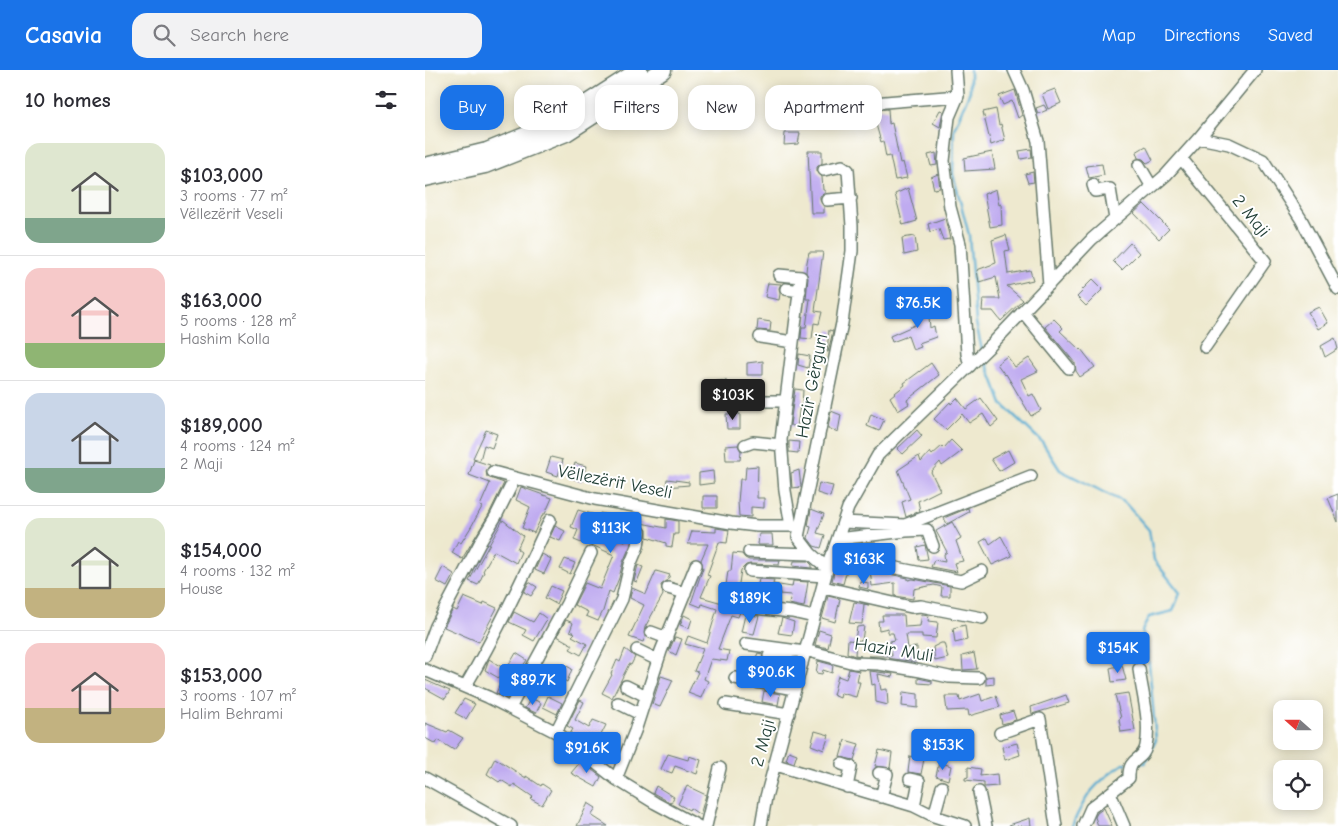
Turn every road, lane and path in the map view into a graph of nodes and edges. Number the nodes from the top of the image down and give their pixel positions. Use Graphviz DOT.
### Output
graph roads {
  1 [pos="639,70"];
  2 [pos="663,70"];
  3 [pos="956,70"];
  4 [pos="1014,70"];
  5 [pos="1255,70"];
  6 [pos="958,96"];
  7 [pos="882,102"];
  8 [pos="1199,138"];
  9 [pos="1181,158"];
  10 [pos="1139,165"];
  11 [pos="425,166"];
  12 [pos="824,170"];
  13 [pos="425,178"];
  14 [pos="1093,185"];
  15 [pos="1152,187"];
  16 [pos="851,198"];
  17 [pos="827,200"];
  18 [pos="1115,219"];
  19 [pos="779,275"];
  20 [pos="1049,285"];
  21 [pos="785,289"];
  22 [pos="1338,289"];
  23 [pos="799,291"];
  24 [pos="1023,312"];
  25 [pos="760,337"];
  26 [pos="793,342"];
  27 [pos="1205,347"];
  28 [pos="973,363"];
  29 [pos="1069,368"];
  30 [pos="741,400"];
  31 [pos="785,401"];
  32 [pos="745,445"];
  33 [pos="781,446"];
  34 [pos="493,472"];
  35 [pos="1031,476"];
  36 [pos="515,478"];
  37 [pos="550,520"];
  38 [pos="843,522"];
  39 [pos="791,526"];
  40 [pos="640,532"];
  41 [pos="798,537"];
  42 [pos="838,539"];
  43 [pos="933,546"];
  44 [pos="749,552"];
  45 [pos="591,553"];
  46 [pos="811,554"];
  47 [pos="832,555"];
  48 [pos="696,565"];
  49 [pos="750,572"];
  50 [pos="982,572"];
  51 [pos="825,577"];
  52 [pos="669,588"];
  53 [pos="685,593"];
  54 [pos="745,607"];
  55 [pos="814,617"];
  56 [pos="982,618"];
  57 [pos="651,632"];
  58 [pos="428,636"];
  59 [pos="667,638"];
  60 [pos="746,644"];
  61 [pos="637,650"];
  62 [pos="804,655"];
  63 [pos="425,656"];
  64 [pos="769,656"];
  65 [pos="658,660"];
  66 [pos="1139,669"];
  67 [pos="425,670"];
  68 [pos="735,678"];
  69 [pos="979,678"];
  70 [pos="626,686"];
  71 [pos="465,687"];
  72 [pos="795,688"];
  73 [pos="646,696"];
  74 [pos="618,703"];
  75 [pos="725,704"];
  76 [pos="510,708"];
  77 [pos="640,714"];
  78 [pos="789,714"];
  79 [pos="556,732"];
  80 [pos="1001,733"];
  81 [pos="842,764"];
  82 [pos="776,766"];
  83 [pos="720,768"];
  84 [pos="879,773"];
  85 [pos="425,778"];
  86 [pos="616,778"];
  87 [pos="910,780"];
  88 [pos="847,787"];
  89 [pos="942,787"];
  90 [pos="979,792"];
  91 [pos="1110,793"];
  92 [pos="881,797"];
  93 [pos="914,806"];
  94 [pos="934,816"];
  95 [pos="511,826"];
  96 [pos="698,826"];
  97 [pos="706,826"];
  98 [pos="761,826"];
  99 [pos="965,826"];
  100 [pos="986,826"];
  101 [pos="1056,826"];
  102 [pos="1083,826"];
  103 [pos="1124,826"];
  1 -- 11 [label="highway"];
  2 -- 13 [label="highway"];
  3 -- 6 [label="street"];
  4 -- 20 [label="street"];
  5 -- 8 [label="street, 2 Maji"];
  6 -- 7 [label="street"];
  6 -- 28 [label="street"];
  8 -- 9 [label="street, 2 Maji"];
  8 -- 22 [label="street"];
  9 -- 15 [label="street, 2 Maji"];
  9 -- 27 [label="street, 2 Maji"];
  10 -- 15 [label="street"];
  12 -- 16 [label="street, Hazir Gërguri"];
  14 -- 18 [label="street"];
  15 -- 18 [label="street, 2 Maji"];
  16 -- 17 [label="street"];
  16 -- 41 [label="street, Hazir Gërguri"];
  18 -- 20 [label="street, 2 Maji"];
  19 -- 23 [label="street"];
  20 -- 24 [label="street, 2 Maji"];
  21 -- 23 [label="street"];
  23 -- 26 [label="street"];
  24 -- 28 [label="street, 2 Maji"];
  24 -- 29 [label="street"];
  25 -- 26 [label="street"];
  26 -- 31 [label="street"];
  28 -- 38 [label="street, 2 Maji"];
  30 -- 31 [label="street"];
  31 -- 33 [label="street"];
  32 -- 33 [label="street"];
  33 -- 39 [label="street"];
  34 -- 36 [label="street, Vëllezërit Veseli"];
  35 -- 38 [label="street"];
  36 -- 39 [label="street, Vëllezërit Veseli"];
  36 -- 58 [label="street"];
  37 -- 71 [label="street"];
  38 -- 42 [label="street, 2 Maji"];
  39 -- 41 [label="street"];
  40 -- 79 [label="street"];
  41 -- 46 [label="street"];
  42 -- 43 [label="street"];
  42 -- 47 [label="street, 2 Maji"];
  44 -- 46 [label="street"];
  45 -- 76 [label="street"];
  46 -- 51 [label="street"];
  47 -- 50 [label="street"];
  47 -- 51 [label="street, 2 Maji"];
  48 -- 53 [label="street"];
  49 -- 51 [label="street"];
  51 -- 55 [label="street, 2 Maji"];
  51 -- 56 [label="street"];
  52 -- 53 [label="street"];
  53 -- 59 [label="street"];
  54 -- 55 [label="street"];
  55 -- 62 [label="street, 2 Maji"];
  57 -- 59 [label="street"];
  58 -- 63 [label="street"];
  59 -- 65 [label="street"];
  60 -- 62 [label="street"];
  61 -- 65 [label="street"];
  62 -- 64 [label="street"];
  62 -- 69 [label="street, Hazir Muli"];
  62 -- 72 [label="street, 2 Maji"];
  65 -- 73 [label="street"];
  66 -- 91 [label="street"];
  67 -- 71 [label="street"];
  68 -- 72 [label="street"];
  70 -- 73 [label="street"];
  71 -- 76 [label="street"];
  72 -- 78 [label="street, 2 Maji"];
  73 -- 77 [label="street"];
  74 -- 77 [label="street"];
  75 -- 78 [label="street"];
  76 -- 79 [label="street"];
  77 -- 86 [label="street"];
  78 -- 82 [label="street, 2 Maji"];
  79 -- 86 [label="street"];
  80 -- 101 [label="street"];
  81 -- 88 [label="street"];
  82 -- 88 [label="street"];
  82 -- 98 [label="street, 2 Maji"];
  83 -- 97 [label="street"];
  84 -- 92 [label="street"];
  85 -- 95 [label="street"];
  86 -- 96 [label="street"];
  87 -- 93 [label="street"];
  88 -- 92 [label="street"];
  89 -- 94 [label="street"];
  90 -- 100 [label="street"];
  91 -- 102 [label="street"];
  91 -- 103 [label="street"];
  92 -- 93 [label="street"];
  93 -- 94 [label="street"];
  94 -- 99 [label="street"];
}
